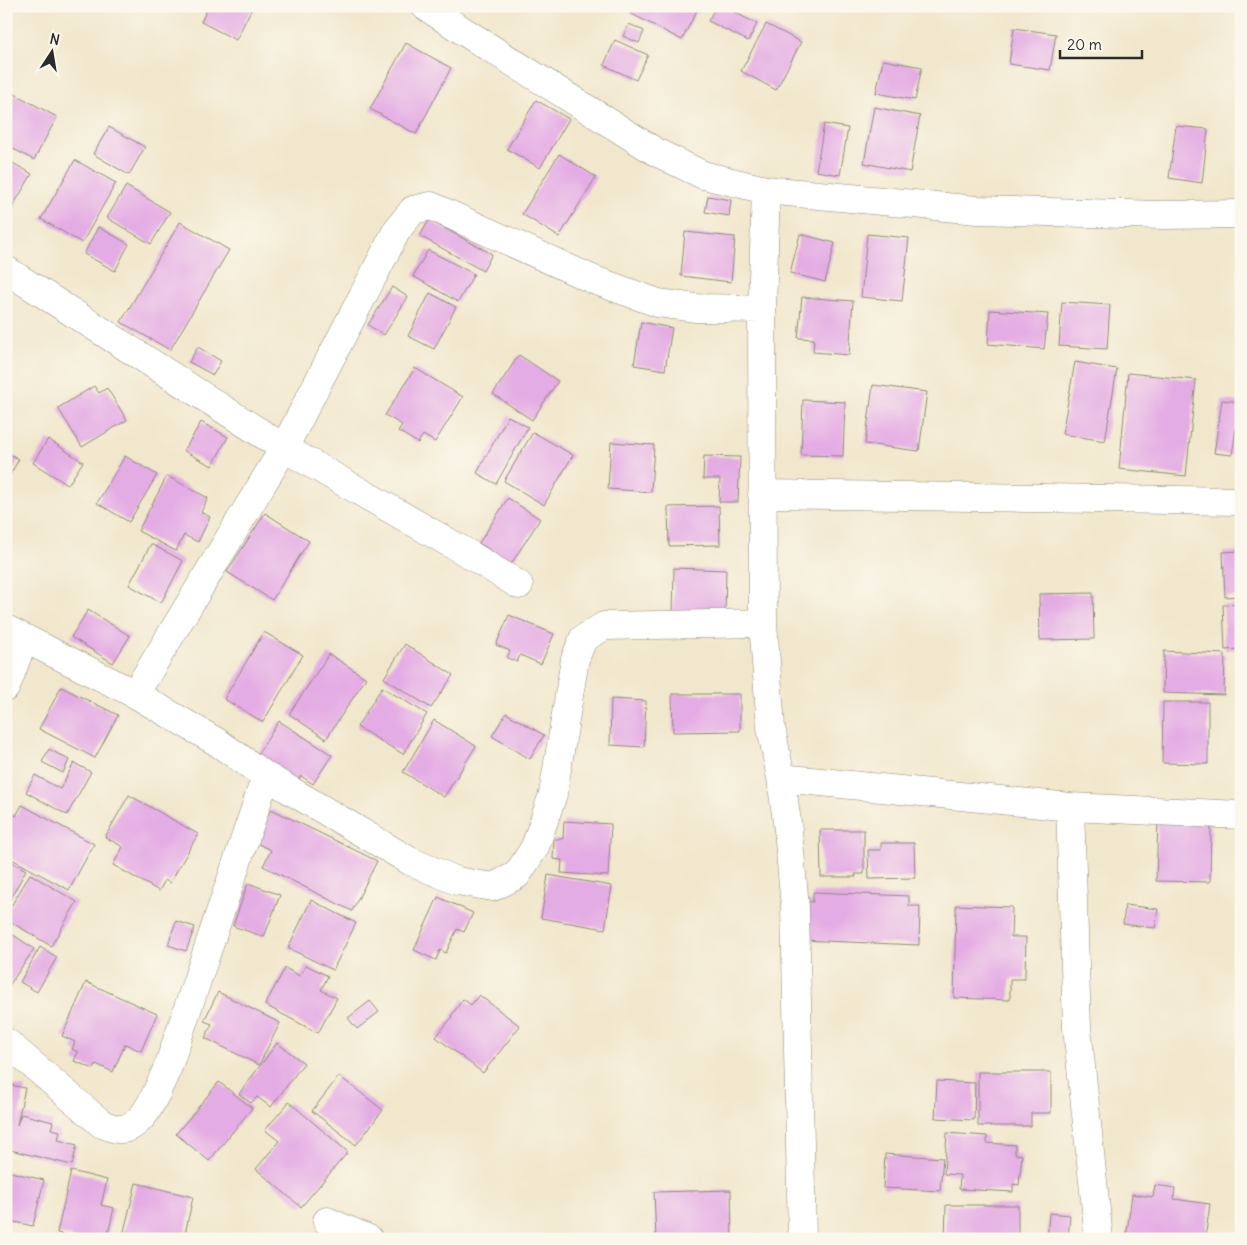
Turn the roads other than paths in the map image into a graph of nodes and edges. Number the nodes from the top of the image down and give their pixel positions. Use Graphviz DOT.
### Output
graph roads {
  1 [pos="425,6"];
  2 [pos="766,190"];
  3 [pos="1241,214"];
  4 [pos="6,270"];
  5 [pos="762,309"];
  6 [pos="284,448"];
  7 [pos="762,494"];
  8 [pos="1241,501"];
  9 [pos="519,585"];
  10 [pos="763,623"];
  11 [pos="15,633"];
  12 [pos="6,687"];
  13 [pos="135,694"];
  14 [pos="266,776"];
  15 [pos="781,778"];
  16 [pos="1070,807"];
  17 [pos="1241,815"];
  18 [pos="6,1042"];
  19 [pos="327,1221"];
  20 [pos="369,1239"];
  21 [pos="802,1239"];
  22 [pos="1099,1239"];
  1 -- 2 [label="street"];
  2 -- 3 [label="street"];
  2 -- 5 [label="street"];
  4 -- 6 [label="street"];
  5 -- 6 [label="street"];
  5 -- 7 [label="street"];
  6 -- 9 [label="street"];
  6 -- 13 [label="street"];
  7 -- 8 [label="street"];
  7 -- 10 [label="street"];
  10 -- 14 [label="street"];
  10 -- 15 [label="street"];
  11 -- 12 [label="street"];
  11 -- 13 [label="street"];
  13 -- 14 [label="street"];
  14 -- 18 [label="street"];
  15 -- 16 [label="street"];
  15 -- 21 [label="street"];
  16 -- 17 [label="street"];
  16 -- 22 [label="street"];
  19 -- 20 [label="street"];
}
